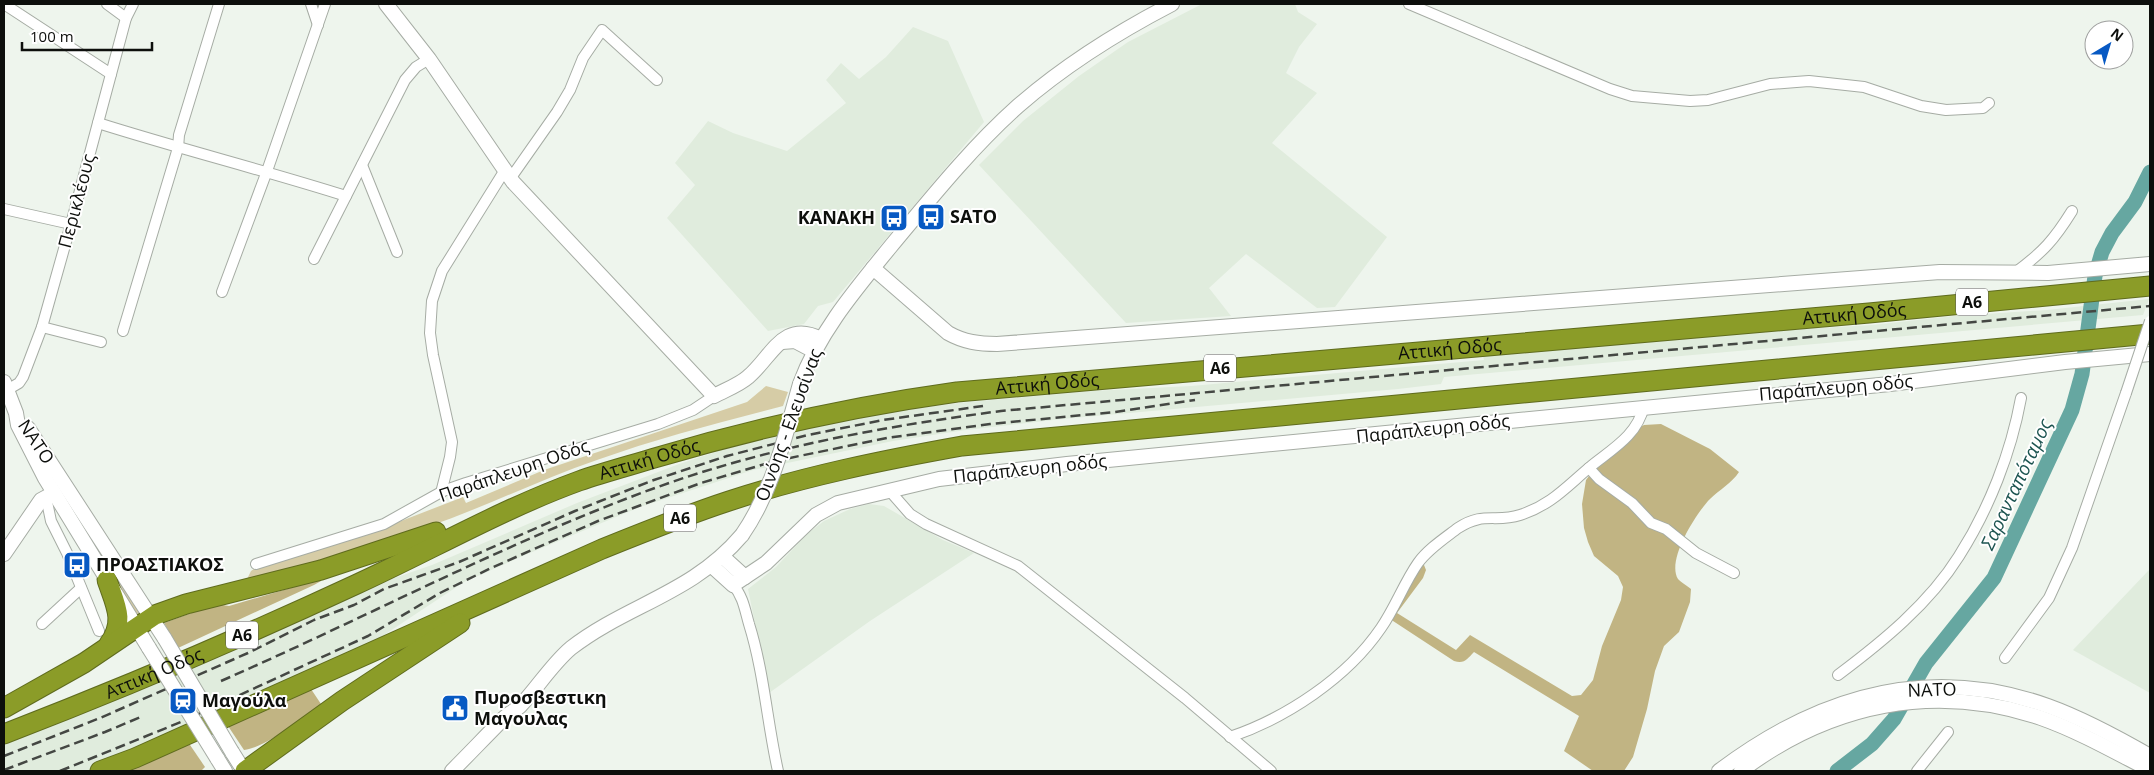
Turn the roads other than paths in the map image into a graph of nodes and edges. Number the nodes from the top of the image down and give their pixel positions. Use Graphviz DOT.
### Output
graph roads {
  1 [pos="4,4"];
  2 [pos="107,4"];
  3 [pos="133,4"];
  4 [pos="219,4"];
  5 [pos="311,4"];
  6 [pos="324,4"];
  7 [pos="386,4"];
  8 [pos="1172,4"];
  9 [pos="1409,4"];
  10 [pos="126,18"];
  11 [pos="318,25"];
  12 [pos="429,59"];
  13 [pos="111,74"];
  14 [pos="657,80"];
  15 [pos="1989,103"];
  16 [pos="98,123"];
  17 [pos="178,148"];
  18 [pos="362,165"];
  19 [pos="267,171"];
  20 [pos="507,174"];
  21 [pos="346,196"];
  22 [pos="4,209"];
  23 [pos="2072,211"];
  24 [pos="71,224"];
  25 [pos="397,252"];
  26 [pos="314,259"];
  27 [pos="2144,265"];
  28 [pos="873,268"];
  29 [pos="2016,272"];
  30 [pos="2150,286"];
  31 [pos="222,292"];
  32 [pos="2150,321"];
  33 [pos="42,327"];
  34 [pos="123,331"];
  35 [pos="2150,334"];
  36 [pos="101,342"];
  37 [pos="817,345"];
  38 [pos="2150,354"];
  39 [pos="5,386"];
  40 [pos="714,396"];
  41 [pos="2021,398"];
  42 [pos="1644,406"];
  43 [pos="16,413"];
  44 [pos="1589,468"];
  45 [pos="889,490"];
  46 [pos="441,493"];
  47 [pos="50,495"];
  48 [pos="475,524"];
  49 [pos="4,554"];
  50 [pos="717,561"];
  51 [pos="256,564"];
  52 [pos="559,568"];
  53 [pos="1734,573"];
  54 [pos="107,580"];
  55 [pos="739,581"];
  56 [pos="81,588"];
  57 [pos="144,622"];
  58 [pos="42,624"];
  59 [pos="104,638"];
  60 [pos="2005,658"];
  61 [pos="1838,675"];
  62 [pos="1953,694"];
  63 [pos="1858,705"];
  64 [pos="520,706"];
  65 [pos="4,708"];
  66 [pos="1948,732"];
  67 [pos="4,734"];
  68 [pos="1230,737"];
  69 [pos="274,751"];
  70 [pos="2150,756"];
  71 [pos="2150,770"];
  72 [pos="100,771"];
  73 [pos="225,771"];
  74 [pos="244,771"];
  75 [pos="261,771"];
  76 [pos="452,771"];
  77 [pos="466,771"];
  78 [pos="778,771"];
  79 [pos="1271,771"];
  80 [pos="1720,771"];
  81 [pos="1741,771"];
  82 [pos="1917,771"];
  1 -- 13 [label="street"];
  2 -- 10 [label="street"];
  3 -- 10 [label="street, Περικλέους"];
  4 -- 17 [label="street"];
  5 -- 11 [label="street"];
  6 -- 11 [label="street"];
  7 -- 12 [label="street"];
  8 -- 28 [label="street, Οινόης - Ελευσίνας"];
  9 -- 15 [label="street"];
  10 -- 13 [label="street, Περικλέους"];
  11 -- 19 [label="street"];
  12 -- 18 [label="street"];
  12 -- 20 [label="street"];
  13 -- 16 [label="street, Περικλέους"];
  14 -- 20 [label="street"];
  16 -- 17 [label="street"];
  16 -- 24 [label="street, Περικλέους"];
  17 -- 19 [label="street"];
  17 -- 34 [label="street"];
  18 -- 21 [label="street"];
  18 -- 25 [label="street"];
  19 -- 21 [label="street"];
  19 -- 31 [label="street"];
  20 -- 40 [label="street"];
  20 -- 46 [label="street"];
  21 -- 26 [label="street"];
  22 -- 24 [label="street"];
  23 -- 29 [label="street"];
  24 -- 33 [label="street, Περικλέους"];
  27 -- 29 [label="street"];
  28 -- 29 [label="street"];
  28 -- 37 [label="street, Οινόης - Ελευσίνας"];
  30 -- 48 [label="highway, Αττική Οδός / Α6"];
  32 -- 60 [label="street, bridge"];
  33 -- 36 [label="street"];
  33 -- 39 [label="street, Περικλέους"];
  35 -- 52 [label="highway, Α6"];
  37 -- 40 [label="street"];
  37 -- 50 [label="street, Οινόης - Ελευσίνας, bridge"];
  38 -- 42 [label="street, Παράπλευρη οδός"];
  39 -- 43 [label="street"];
  40 -- 46 [label="street, Παράπλευρη Οδός"];
  41 -- 61 [label="street"];
  42 -- 44 [label="street"];
  42 -- 45 [label="street, Παράπλευρη οδός"];
  43 -- 47 [label="street, ΝΑΤΟ"];
  43 -- 57 [label="street, ΝΑΤΟ"];
  44 -- 53 [label="street"];
  44 -- 68 [label="street"];
  45 -- 55 [label="street, Παράπλευρη οδός"];
  45 -- 68 [label="street"];
  46 -- 51 [label="street, Παράπλευρη Οδός"];
  47 -- 49 [label="street"];
  47 -- 54 [label="street, ΝΑΤΟ"];
  47 -- 56 [label="street"];
  48 -- 57 [label="highway"];
  48 -- 67 [label="highway, Αττική Οδός / Α6"];
  50 -- 55 [label="street"];
  50 -- 64 [label="street, Οινόης - Ελευσίνας"];
  52 -- 69 [label="highway"];
  52 -- 72 [label="highway, Α6"];
  54 -- 57 [label="street, ΝΑΤΟ"];
  54 -- 59 [label="highway"];
  55 -- 78 [label="street"];
  56 -- 58 [label="street"];
  56 -- 59 [label="street"];
  57 -- 59 [label="highway"];
  57 -- 73 [label="street, ΝΑΤΟ, bridge"];
  57 -- 74 [label="street, ΝΑΤΟ, bridge"];
  59 -- 65 [label="highway"];
  62 -- 63 [label="street, ΝΑΤΟ"];
  62 -- 70 [label="street, ΝΑΤΟ"];
  62 -- 71 [label="street, ΝΑΤΟ"];
  63 -- 80 [label="street, ΝΑΤΟ"];
  63 -- 81 [label="street, ΝΑΤΟ"];
  64 -- 76 [label="street, Οινόης - Ελευσίνας"];
  64 -- 77 [label="street, Οινόης - Ελευσίνας"];
  66 -- 82 [label="street"];
  68 -- 79 [label="street"];
  69 -- 74 [label="highway"];
  69 -- 75 [label="highway"];
}
